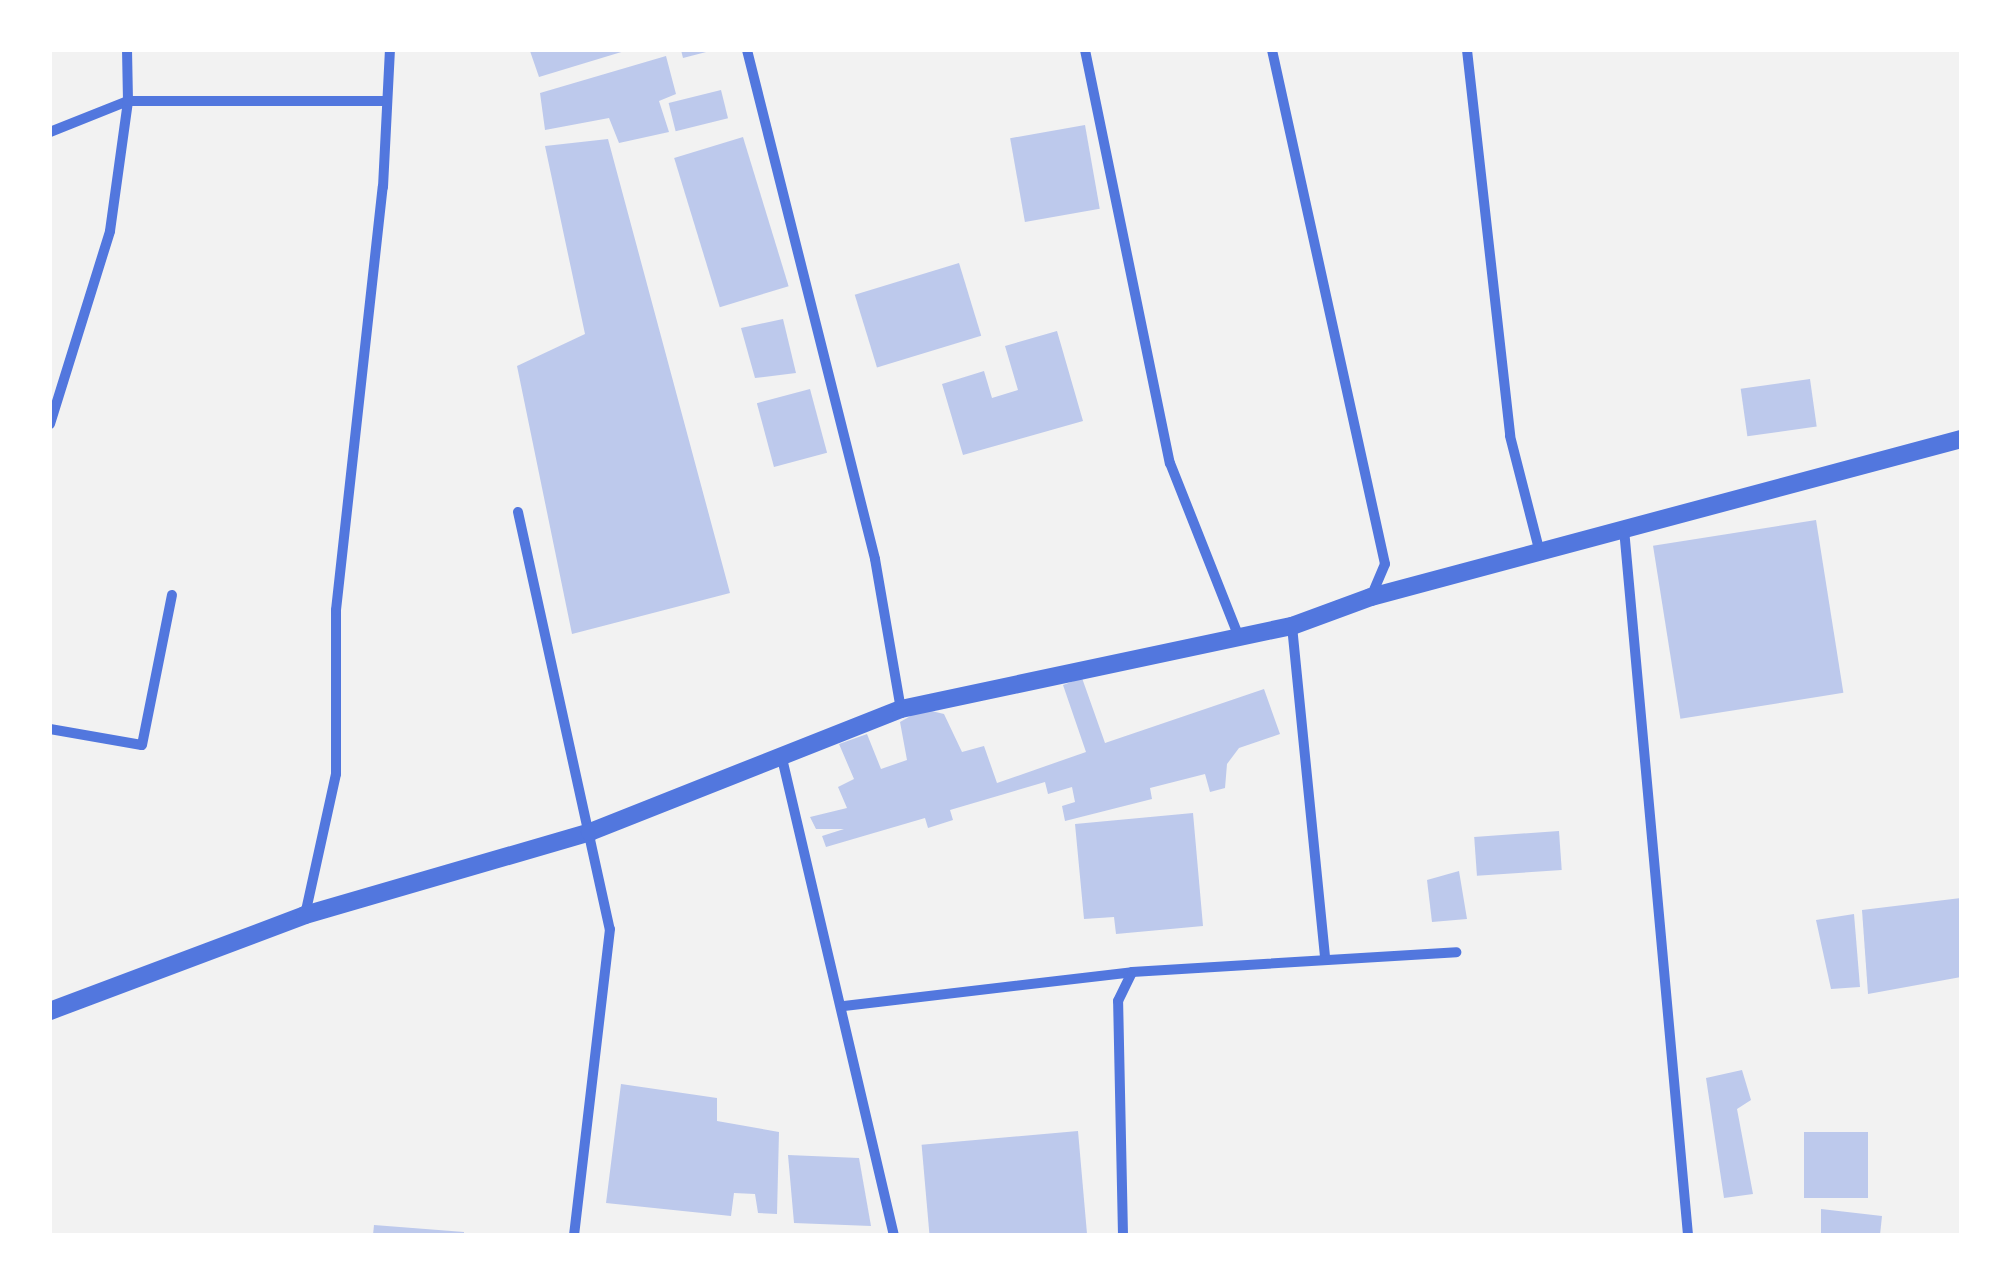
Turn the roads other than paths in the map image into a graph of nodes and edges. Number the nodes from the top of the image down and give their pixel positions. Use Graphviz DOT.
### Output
graph roads {
  1 [pos="127,50"];
  2 [pos="390,50"];
  3 [pos="747,50"];
  4 [pos="1085,50"];
  5 [pos="1272,50"];
  6 [pos="1467,50"];
  7 [pos="128,101"];
  8 [pos="387,101"];
  9 [pos="50,132"];
  10 [pos="50,424"];
  11 [pos="1961,438"];
  12 [pos="518,512"];
  13 [pos="1624,529"];
  14 [pos="1541,554"];
  15 [pos="172,595"];
  16 [pos="1372,596"];
  17 [pos="1292,626"];
  18 [pos="1239,637"];
  19 [pos="901,710"];
  20 [pos="50,729"];
  21 [pos="781,753"];
  22 [pos="590,832"];
  23 [pos="306,915"];
  24 [pos="1456,952"];
  25 [pos="1325,958"];
  26 [pos="1132,972"];
  27 [pos="844,1006"];
  28 [pos="50,1011"];
  29 [pos="574,1235"];
  30 [pos="894,1235"];
  31 [pos="1123,1235"];
  32 [pos="1688,1235"];
  1 -- 7 [label="street"];
  2 -- 8 [label="street"];
  3 -- 19 [label="street"];
  4 -- 18 [label="street"];
  5 -- 16 [label="street"];
  6 -- 14 [label="street"];
  7 -- 8 [label="street"];
  7 -- 9 [label="street"];
  7 -- 10 [label="street"];
  8 -- 23 [label="street"];
  11 -- 13 [label="street"];
  12 -- 22 [label="street"];
  13 -- 14 [label="street"];
  13 -- 32 [label="street"];
  14 -- 16 [label="street"];
  15 -- 20 [label="street"];
  16 -- 17 [label="street"];
  17 -- 18 [label="street"];
  17 -- 25 [label="street"];
  18 -- 19 [label="street"];
  19 -- 21 [label="street"];
  21 -- 22 [label="street"];
  21 -- 27 [label="street"];
  22 -- 23 [label="street"];
  22 -- 29 [label="street"];
  23 -- 28 [label="street"];
  24 -- 25 [label="street"];
  25 -- 26 [label="street"];
  26 -- 27 [label="street"];
  26 -- 31 [label="street"];
  27 -- 30 [label="street"];
}
